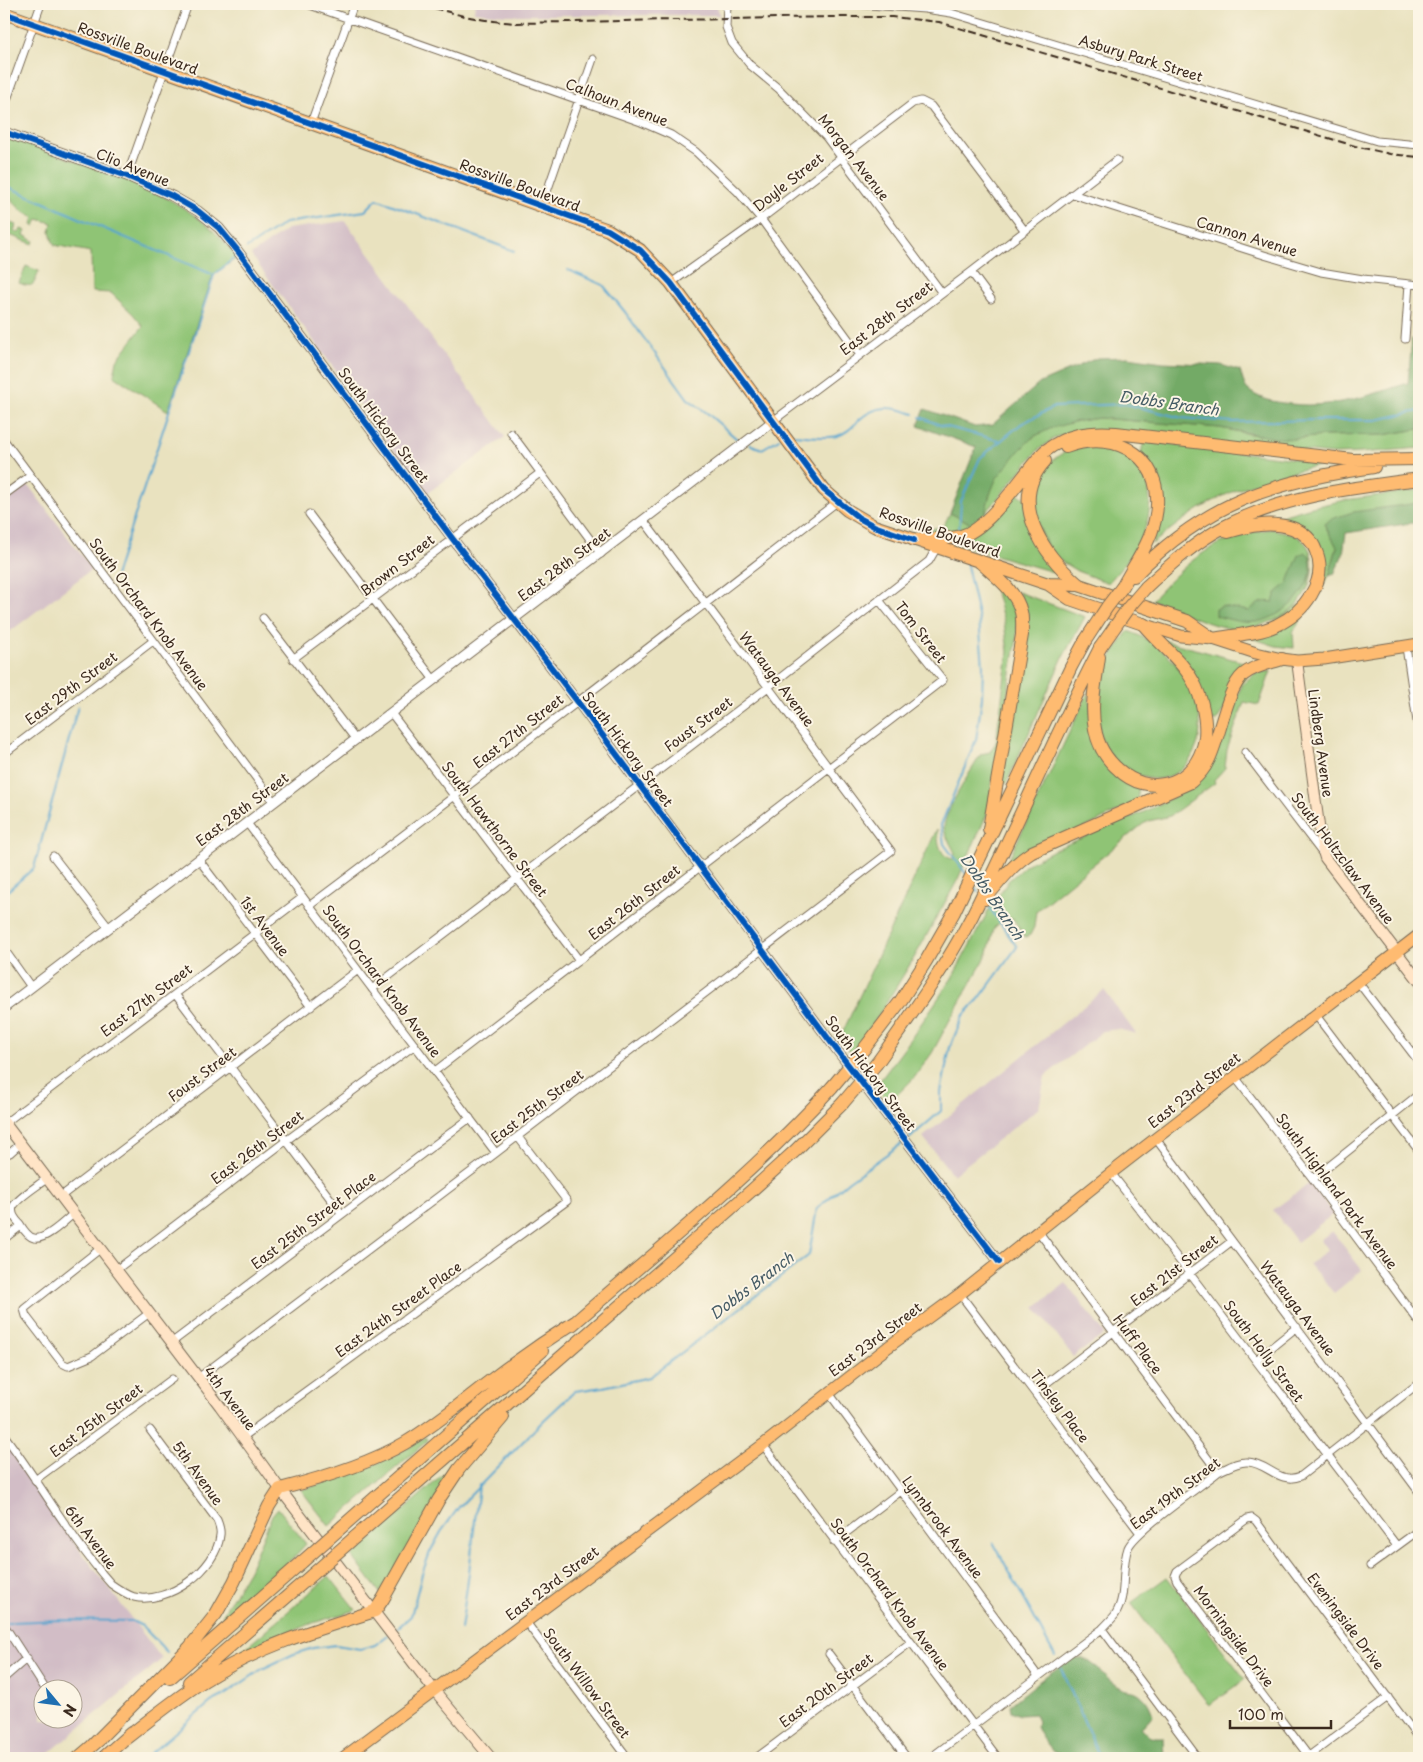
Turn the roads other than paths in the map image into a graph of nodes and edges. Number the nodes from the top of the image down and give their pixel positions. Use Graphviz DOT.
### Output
graph roads {
  1 [pos="41,4"];
  2 [pos="188,4"];
  3 [pos="307,4"];
  4 [pos="354,4"];
  5 [pos="727,4"];
  6 [pos="854,4"];
  7 [pos="4,13"];
  8 [pos="348,19"];
  9 [pos="34,24"];
  10 [pos="593,60"];
  11 [pos="164,70"];
  12 [pos="579,100"];
  13 [pos="4,108"];
  14 [pos="312,123"];
  15 [pos="4,132"];
  16 [pos="1419,145"];
  17 [pos="840,157"];
  18 [pos="1117,160"];
  19 [pos="127,176"];
  20 [pos="1072,194"];
  21 [pos="542,206"];
  22 [pos="761,219"];
  23 [pos="1025,231"];
  24 [pos="237,250"];
  25 [pos="971,272"];
  26 [pos="671,283"];
  27 [pos="1408,284"];
  28 [pos="1419,285"];
  29 [pos="942,293"];
  30 [pos="991,299"];
  31 [pos="1405,339"];
  32 [pos="860,355"];
  33 [pos="773,421"];
  34 [pos="511,433"];
  35 [pos="4,440"];
  36 [pos="1419,460"];
  37 [pos="540,473"];
  38 [pos="30,476"];
  39 [pos="1419,479"];
  40 [pos="4,495"];
  41 [pos="837,502"];
  42 [pos="309,514"];
  43 [pos="644,521"];
  44 [pos="452,538"];
  45 [pos="914,540"];
  46 [pos="1202,540"];
  47 [pos="937,547"];
  48 [pos="601,554"];
  49 [pos="969,557"];
  50 [pos="1048,584"];
  51 [pos="1079,585"];
  52 [pos="1123,586"];
  53 [pos="373,600"];
  54 [pos="879,600"];
  55 [pos="705,604"];
  56 [pos="263,618"];
  57 [pos="515,619"];
  58 [pos="1143,624"];
  59 [pos="1213,639"];
  60 [pos="153,641"];
  61 [pos="1419,644"];
  62 [pos="1406,646"];
  63 [pos="1100,648"];
  64 [pos="293,659"];
  65 [pos="1282,659"];
  66 [pos="1297,660"];
  67 [pos="434,680"];
  68 [pos="943,680"];
  69 [pos="767,688"];
  70 [pos="577,701"];
  71 [pos="391,713"];
  72 [pos="1419,735"];
  73 [pos="356,740"];
  74 [pos="1245,752"];
  75 [pos="4,754"];
  76 [pos="828,769"];
  77 [pos="639,784"];
  78 [pos="455,797"];
  79 [pos="274,802"];
  80 [pos="247,823"];
  81 [pos="985,850"];
  82 [pos="891,851"];
  83 [pos="53,856"];
  84 [pos="1325,858"];
  85 [pos="198,860"];
  86 [pos="700,866"];
  87 [pos="517,878"];
  88 [pos="303,897"];
  89 [pos="309,906"];
  90 [pos="971,917"];
  91 [pos="109,928"];
  92 [pos="255,933"];
  93 [pos="1419,936"];
  94 [pos="4,949"];
  95 [pos="763,950"];
  96 [pos="1397,952"];
  97 [pos="579,960"];
  98 [pos="358,970"];
  99 [pos="1419,981"];
  100 [pos="1358,982"];
  101 [pos="31,987"];
  102 [pos="372,989"];
  103 [pos="175,994"];
  104 [pos="310,1007"];
  105 [pos="4,1008"];
  106 [pos="1315,1014"];
  107 [pos="415,1045"];
  108 [pos="1419,1062"];
  109 [pos="231,1068"];
  110 [pos="435,1071"];
  111 [pos="1235,1077"];
  112 [pos="1419,1094"];
  113 [pos="1391,1115"];
  114 [pos="470,1118"];
  115 [pos="4,1123"];
  116 [pos="518,1137"];
  117 [pos="1156,1139"];
  118 [pos="286,1140"];
  119 [pos="20,1144"];
  120 [pos="1419,1151"];
  121 [pos="496,1153"];
  122 [pos="4,1154"];
  123 [pos="1111,1173"];
  124 [pos="46,1179"];
  125 [pos="1313,1179"];
  126 [pos="60,1197"];
  127 [pos="73,1214"];
  128 [pos="342,1214"];
  129 [pos="21,1226"];
  130 [pos="1038,1231"];
  131 [pos="4,1239"];
  132 [pos="1232,1241"];
  133 [pos="100,1249"];
  134 [pos="999,1262"];
  135 [pos="116,1270"];
  136 [pos="1190,1274"];
  137 [pos="960,1294"];
  138 [pos="148,1314"];
  139 [pos="578,1320"];
  140 [pos="1419,1322"];
  141 [pos="1297,1327"];
  142 [pos="1114,1332"];
  143 [pos="170,1343"];
  144 [pos="1256,1360"];
  145 [pos="198,1378"];
  146 [pos="172,1379"];
  147 [pos="1419,1384"];
  148 [pos="529,1386"];
  149 [pos="1035,1392"];
  150 [pos="829,1393"];
  151 [pos="1368,1424"];
  152 [pos="150,1430"];
  153 [pos="4,1435"];
  154 [pos="243,1438"];
  155 [pos="762,1445"];
  156 [pos="1327,1456"];
  157 [pos="1218,1472"];
  158 [pos="35,1480"];
  159 [pos="280,1489"];
  160 [pos="901,1492"];
  161 [pos="1419,1492"];
  162 [pos="1419,1530"];
  163 [pos="221,1533"];
  164 [pos="1140,1533"];
  165 [pos="834,1542"];
  166 [pos="1397,1546"];
  167 [pos="1370,1566"];
  168 [pos="1175,1576"];
  169 [pos="375,1612"];
  170 [pos="526,1622"];
  171 [pos="5,1626"];
  172 [pos="1102,1629"];
  173 [pos="911,1642"];
  174 [pos="829,1654"];
  175 [pos="27,1658"];
  176 [pos="1038,1676"];
  177 [pos="4,1678"];
  178 [pos="40,1680"];
  179 [pos="853,1685"];
  180 [pos="434,1690"];
  181 [pos="1388,1697"];
  182 [pos="974,1726"];
  183 [pos="125,1739"];
  184 [pos="1419,1739"];
  185 [pos="92,1746"];
  186 [pos="766,1755"];
  187 [pos="1309,1757"];
  188 [pos="78,1758"];
  189 [pos="102,1758"];
  190 [pos="344,1758"];
  191 [pos="491,1758"];
  192 [pos="628,1758"];
  193 [pos="756,1758"];
  194 [pos="907,1758"];
  195 [pos="930,1758"];
  196 [pos="998,1758"];
  197 [pos="1198,1758"];
  1 -- 9 [label="street"];
  2 -- 11 [label="street"];
  3 -- 8 [label="street, Calhoun Avenue"];
  4 -- 8 [label="street"];
  5 -- 17 [label="street, Morgan Avenue"];
  6 -- 16 [label="street, Asbury Park Street"];
  7 -- 9 [label="highway, Rossville Boulevard"];
  8 -- 12 [label="street, Calhoun Avenue"];
  8 -- 14 [label="street"];
  9 -- 11 [label="highway, Rossville Boulevard"];
  9 -- 13 [label="street"];
  10 -- 12 [label="street"];
  11 -- 14 [label="highway, Rossville Boulevard"];
  11 -- 19 [label="street"];
  12 -- 21 [label="street"];
  12 -- 22 [label="street, Calhoun Avenue"];
  14 -- 21 [label="highway, Rossville Boulevard"];
  15 -- 19 [label="street, Clio Avenue"];
  17 -- 22 [label="street, Doyle Street"];
  17 -- 23 [label="street, Doyle Street"];
  17 -- 29 [label="street, Morgan Avenue"];
  18 -- 20 [label="street, East 28th Street"];
  19 -- 24 [label="street, Clio Avenue"];
  20 -- 23 [label="street, East 28th Street"];
  20 -- 27 [label="street, Cannon Avenue"];
  21 -- 26 [label="highway, Rossville Boulevard"];
  22 -- 26 [label="street, Doyle Street"];
  22 -- 32 [label="street, Calhoun Avenue"];
  23 -- 25 [label="street, East 28th Street"];
  24 -- 44 [label="street, South Hickory Street"];
  25 -- 29 [label="street, East 28th Street"];
  25 -- 30 [label="street"];
  26 -- 33 [label="highway, Rossville Boulevard"];
  27 -- 28 [label="street, Cannon Avenue"];
  27 -- 31 [label="street"];
  29 -- 32 [label="street, East 28th Street"];
  32 -- 33 [label="street, East 28th Street"];
  33 -- 41 [label="highway, Rossville Boulevard"];
  33 -- 43 [label="street, East 28th Street"];
  34 -- 37 [label="street"];
  35 -- 38 [label="street, South Orchard Knob Avenue"];
  36 -- 45 [label="highway"];
  36 -- 52 [label="highway"];
  37 -- 44 [label="street, Brown Street"];
  37 -- 48 [label="street"];
  38 -- 40 [label="street"];
  38 -- 60 [label="street, South Orchard Knob Avenue"];
  39 -- 46 [label="highway"];
  41 -- 45 [label="highway, Rossville Boulevard"];
  41 -- 55 [label="street, East 27th Street"];
  42 -- 53 [label="street"];
  43 -- 48 [label="street, East 28th Street"];
  43 -- 55 [label="street, Watauga Avenue"];
  44 -- 53 [label="street, Brown Street"];
  44 -- 57 [label="street, South Hickory Street"];
  45 -- 47 [label="highway, Rossville Boulevard"];
  46 -- 59 [label="highway"];
  46 -- 63 [label="highway, bridge"];
  47 -- 49 [label="highway, Rossville Boulevard"];
  47 -- 54 [label="street, Foust Street"];
  48 -- 57 [label="street, East 28th Street"];
  49 -- 50 [label="highway, Rossville Boulevard"];
  49 -- 81 [label="highway"];
  50 -- 51 [label="highway, Rossville Boulevard"];
  50 -- 58 [label="highway, Rossville Boulevard"];
  51 -- 52 [label="highway"];
  51 -- 59 [label="highway, Rossville Boulevard"];
  52 -- 81 [label="highway, bridge"];
  53 -- 64 [label="street, Brown Street"];
  53 -- 67 [label="street"];
  54 -- 68 [label="street, Tom Street"];
  54 -- 69 [label="street, Foust Street"];
  55 -- 69 [label="street, Watauga Avenue"];
  55 -- 70 [label="street, East 27th Street"];
  56 -- 64 [label="street"];
  57 -- 67 [label="street, East 28th Street"];
  57 -- 70 [label="street, South Hickory Street"];
  58 -- 59 [label="main road, Rossville Boulevard"];
  58 -- 63 [label="highway"];
  59 -- 65 [label="main road, Rossville Boulevard"];
  60 -- 75 [label="street, East 29th Street"];
  60 -- 79 [label="street, South Orchard Knob Avenue"];
  61 -- 62 [label="main road, Rossville Boulevard"];
  62 -- 66 [label="main road, Rossville Boulevard"];
  62 -- 72 [label="street"];
  63 -- 90 [label="highway"];
  64 -- 73 [label="street"];
  65 -- 66 [label="main road, Rossville Boulevard"];
  65 -- 90 [label="highway"];
  66 -- 84 [label="main road, Lindberg Avenue"];
  67 -- 71 [label="street, East 28th Street"];
  68 -- 76 [label="street, East 26th Street"];
  69 -- 76 [label="street, Watauga Avenue"];
  69 -- 77 [label="street, Foust Street"];
  70 -- 77 [label="street, South Hickory Street"];
  70 -- 78 [label="street, East 27th Street"];
  71 -- 73 [label="street, East 28th Street"];
  71 -- 78 [label="street, South Hawthorne Street"];
  73 -- 79 [label="street, East 28th Street"];
  74 -- 84 [label="street, South Holtzclaw Avenue"];
  76 -- 82 [label="street, Watauga Avenue"];
  76 -- 86 [label="street, East 26th Street"];
  77 -- 86 [label="street, South Hickory Street"];
  77 -- 87 [label="street, Foust Street"];
  78 -- 87 [label="street, South Hawthorne Street"];
  78 -- 89 [label="street, East 27th Street"];
  79 -- 80 [label="street, East 28th Street"];
  80 -- 85 [label="street, East 28th Street"];
  80 -- 88 [label="street, South Orchard Knob Avenue"];
  81 -- 139 [label="highway, bridge"];
  82 -- 95 [label="street, East 25th Street"];
  83 -- 91 [label="street"];
  84 -- 96 [label="main road, South Holtzclaw Avenue"];
  85 -- 91 [label="street, East 28th Street"];
  85 -- 92 [label="street, 1st Avenue"];
  86 -- 95 [label="street, South Hickory Street"];
  86 -- 97 [label="street, East 26th Street"];
  87 -- 97 [label="street, South Hawthorne Street"];
  87 -- 102 [label="street, Foust Street"];
  88 -- 89 [label="street, South Orchard Knob Avenue"];
  88 -- 92 [label="street, East 27th Street"];
  89 -- 98 [label="street, South Orchard Knob Avenue"];
  90 -- 148 [label="highway, bridge"];
  91 -- 101 [label="street, East 28th Street"];
  92 -- 103 [label="street, East 27th Street"];
  92 -- 104 [label="street, 1st Avenue"];
  93 -- 96 [label="main road, East 23rd Street"];
  94 -- 101 [label="street"];
  95 -- 116 [label="street, East 25th Street"];
  95 -- 134 [label="street, South Hickory Street"];
  96 -- 99 [label="main road, South Holtzclaw Avenue"];
  96 -- 100 [label="main road, East 23rd Street"];
  97 -- 110 [label="street, East 26th Street"];
  98 -- 102 [label="street, South Orchard Knob Avenue"];
  98 -- 104 [label="street, Foust Street"];
  100 -- 106 [label="main road, East 23rd Street"];
  100 -- 108 [label="street"];
  101 -- 105 [label="street, East 28th Street"];
  102 -- 107 [label="street, South Orchard Knob Avenue"];
  103 -- 109 [label="street"];
  103 -- 115 [label="street, East 27th Street"];
  104 -- 109 [label="street, Foust Street"];
  106 -- 111 [label="main road, East 23rd Street"];
  106 -- 113 [label="street"];
  107 -- 110 [label="street, South Orchard Knob Avenue"];
  107 -- 118 [label="street, East 26th Street"];
  109 -- 118 [label="street"];
  109 -- 126 [label="street, Foust Street"];
  110 -- 114 [label="street, South Orchard Knob Avenue"];
  111 -- 117 [label="main road, East 23rd Street"];
  111 -- 125 [label="street, South Highland Park Avenue"];
  112 -- 113 [label="street"];
  113 -- 120 [label="street"];
  113 -- 125 [label="street"];
  114 -- 121 [label="street, South Orchard Knob Avenue"];
  114 -- 128 [label="street, East 25th Street Place"];
  115 -- 119 [label="main road, 4th Avenue"];
  116 -- 121 [label="street, East 25th Street"];
  116 -- 154 [label="street, East 24th Street Place"];
  117 -- 123 [label="main road, East 23rd Street"];
  117 -- 132 [label="street, Watauga Avenue"];
  118 -- 128 [label="street"];
  118 -- 135 [label="street, East 26th Street"];
  119 -- 122 [label="street"];
  119 -- 124 [label="main road, 4th Avenue"];
  121 -- 145 [label="street, East 25th Street"];
  123 -- 130 [label="main road, East 23rd Street"];
  123 -- 136 [label="street, South Holly Street"];
  124 -- 126 [label="main road, 4th Avenue"];
  124 -- 129 [label="street"];
  125 -- 140 [label="street, South Highland Park Avenue"];
  126 -- 127 [label="main road, 4th Avenue"];
  127 -- 129 [label="street"];
  127 -- 133 [label="main road, 4th Avenue"];
  128 -- 143 [label="street, East 25th Street Place"];
  129 -- 131 [label="street"];
  130 -- 134 [label="main road, East 23rd Street"];
  130 -- 142 [label="street, Huff Place"];
  132 -- 136 [label="street, East 21st Street"];
  132 -- 141 [label="street, Watauga Avenue"];
  133 -- 135 [label="main road, 4th Avenue"];
  133 -- 138 [label="street"];
  134 -- 137 [label="main road, East 23rd Street"];
  135 -- 138 [label="main road, 4th Avenue"];
  136 -- 142 [label="street, East 21st Street"];
  136 -- 144 [label="street, South Holly Street"];
  137 -- 149 [label="street, Tinsley Place"];
  137 -- 150 [label="main road, East 23rd Street"];
  138 -- 143 [label="main road, 4th Avenue"];
  139 -- 159 [label="highway"];
  139 -- 185 [label="highway, bridge"];
  141 -- 144 [label="street"];
  141 -- 151 [label="street, Watauga Avenue"];
  142 -- 149 [label="street, East 21st Street"];
  142 -- 157 [label="street, Huff Place"];
  143 -- 145 [label="main road, 4th Avenue"];
  144 -- 156 [label="street, South Holly Street"];
  145 -- 154 [label="main road, 4th Avenue"];
  146 -- 158 [label="street, East 25th Street"];
  147 -- 151 [label="street, East 19th Street"];
  148 -- 169 [label="highway"];
  148 -- 183 [label="highway, bridge"];
  149 -- 164 [label="street, Tinsley Place"];
  150 -- 155 [label="main road, East 23rd Street"];
  150 -- 160 [label="street, Lynnbrook Avenue"];
  151 -- 156 [label="street, East 19th Street"];
  151 -- 161 [label="street, Watauga Avenue"];
  152 -- 163 [label="street, 5th Avenue"];
  153 -- 158 [label="street, 6th Avenue"];
  154 -- 159 [label="main road, 4th Avenue"];
  155 -- 165 [label="street, South Orchard Knob Avenue"];
  155 -- 170 [label="main road, East 23rd Street"];
  156 -- 157 [label="street, East 19th Street"];
  156 -- 166 [label="street, South Holly Street"];
  157 -- 164 [label="street, East 19th Street"];
  158 -- 163 [label="street, 6th Avenue"];
  159 -- 169 [label="main road, 4th Avenue"];
  159 -- 185 [label="highway"];
  160 -- 165 [label="street"];
  160 -- 176 [label="street, Lynnbrook Avenue"];
  162 -- 166 [label="street"];
  164 -- 172 [label="street, East 19th Street"];
  165 -- 173 [label="street, South Orchard Knob Avenue"];
  166 -- 167 [label="street"];
  168 -- 181 [label="street, Eveningside Drive"];
  168 -- 187 [label="street, Morningside Drive"];
  169 -- 180 [label="main road, 4th Avenue"];
  169 -- 183 [label="highway"];
  170 -- 180 [label="main road, East 23rd Street"];
  170 -- 192 [label="street, South Willow Street"];
  171 -- 175 [label="street"];
  172 -- 176 [label="street, East 19th Street"];
  172 -- 197 [label="street"];
  173 -- 179 [label="street, East 20th Street"];
  173 -- 182 [label="street, South Orchard Knob Avenue"];
  174 -- 179 [label="street"];
  175 -- 177 [label="street"];
  175 -- 178 [label="street"];
  176 -- 182 [label="street, East 19th Street"];
  179 -- 186 [label="street, East 20th Street"];
  179 -- 194 [label="street"];
  180 -- 190 [label="main road, East 23rd Street"];
  180 -- 191 [label="main road, 4th Avenue"];
  181 -- 184 [label="street, Eveningside Drive"];
  181 -- 187 [label="street"];
  182 -- 195 [label="street, East 19th Street"];
  182 -- 196 [label="street, South Orchard Knob Avenue"];
  183 -- 189 [label="highway"];
  185 -- 188 [label="highway"];
  186 -- 193 [label="street, East 20th Street"];
}
